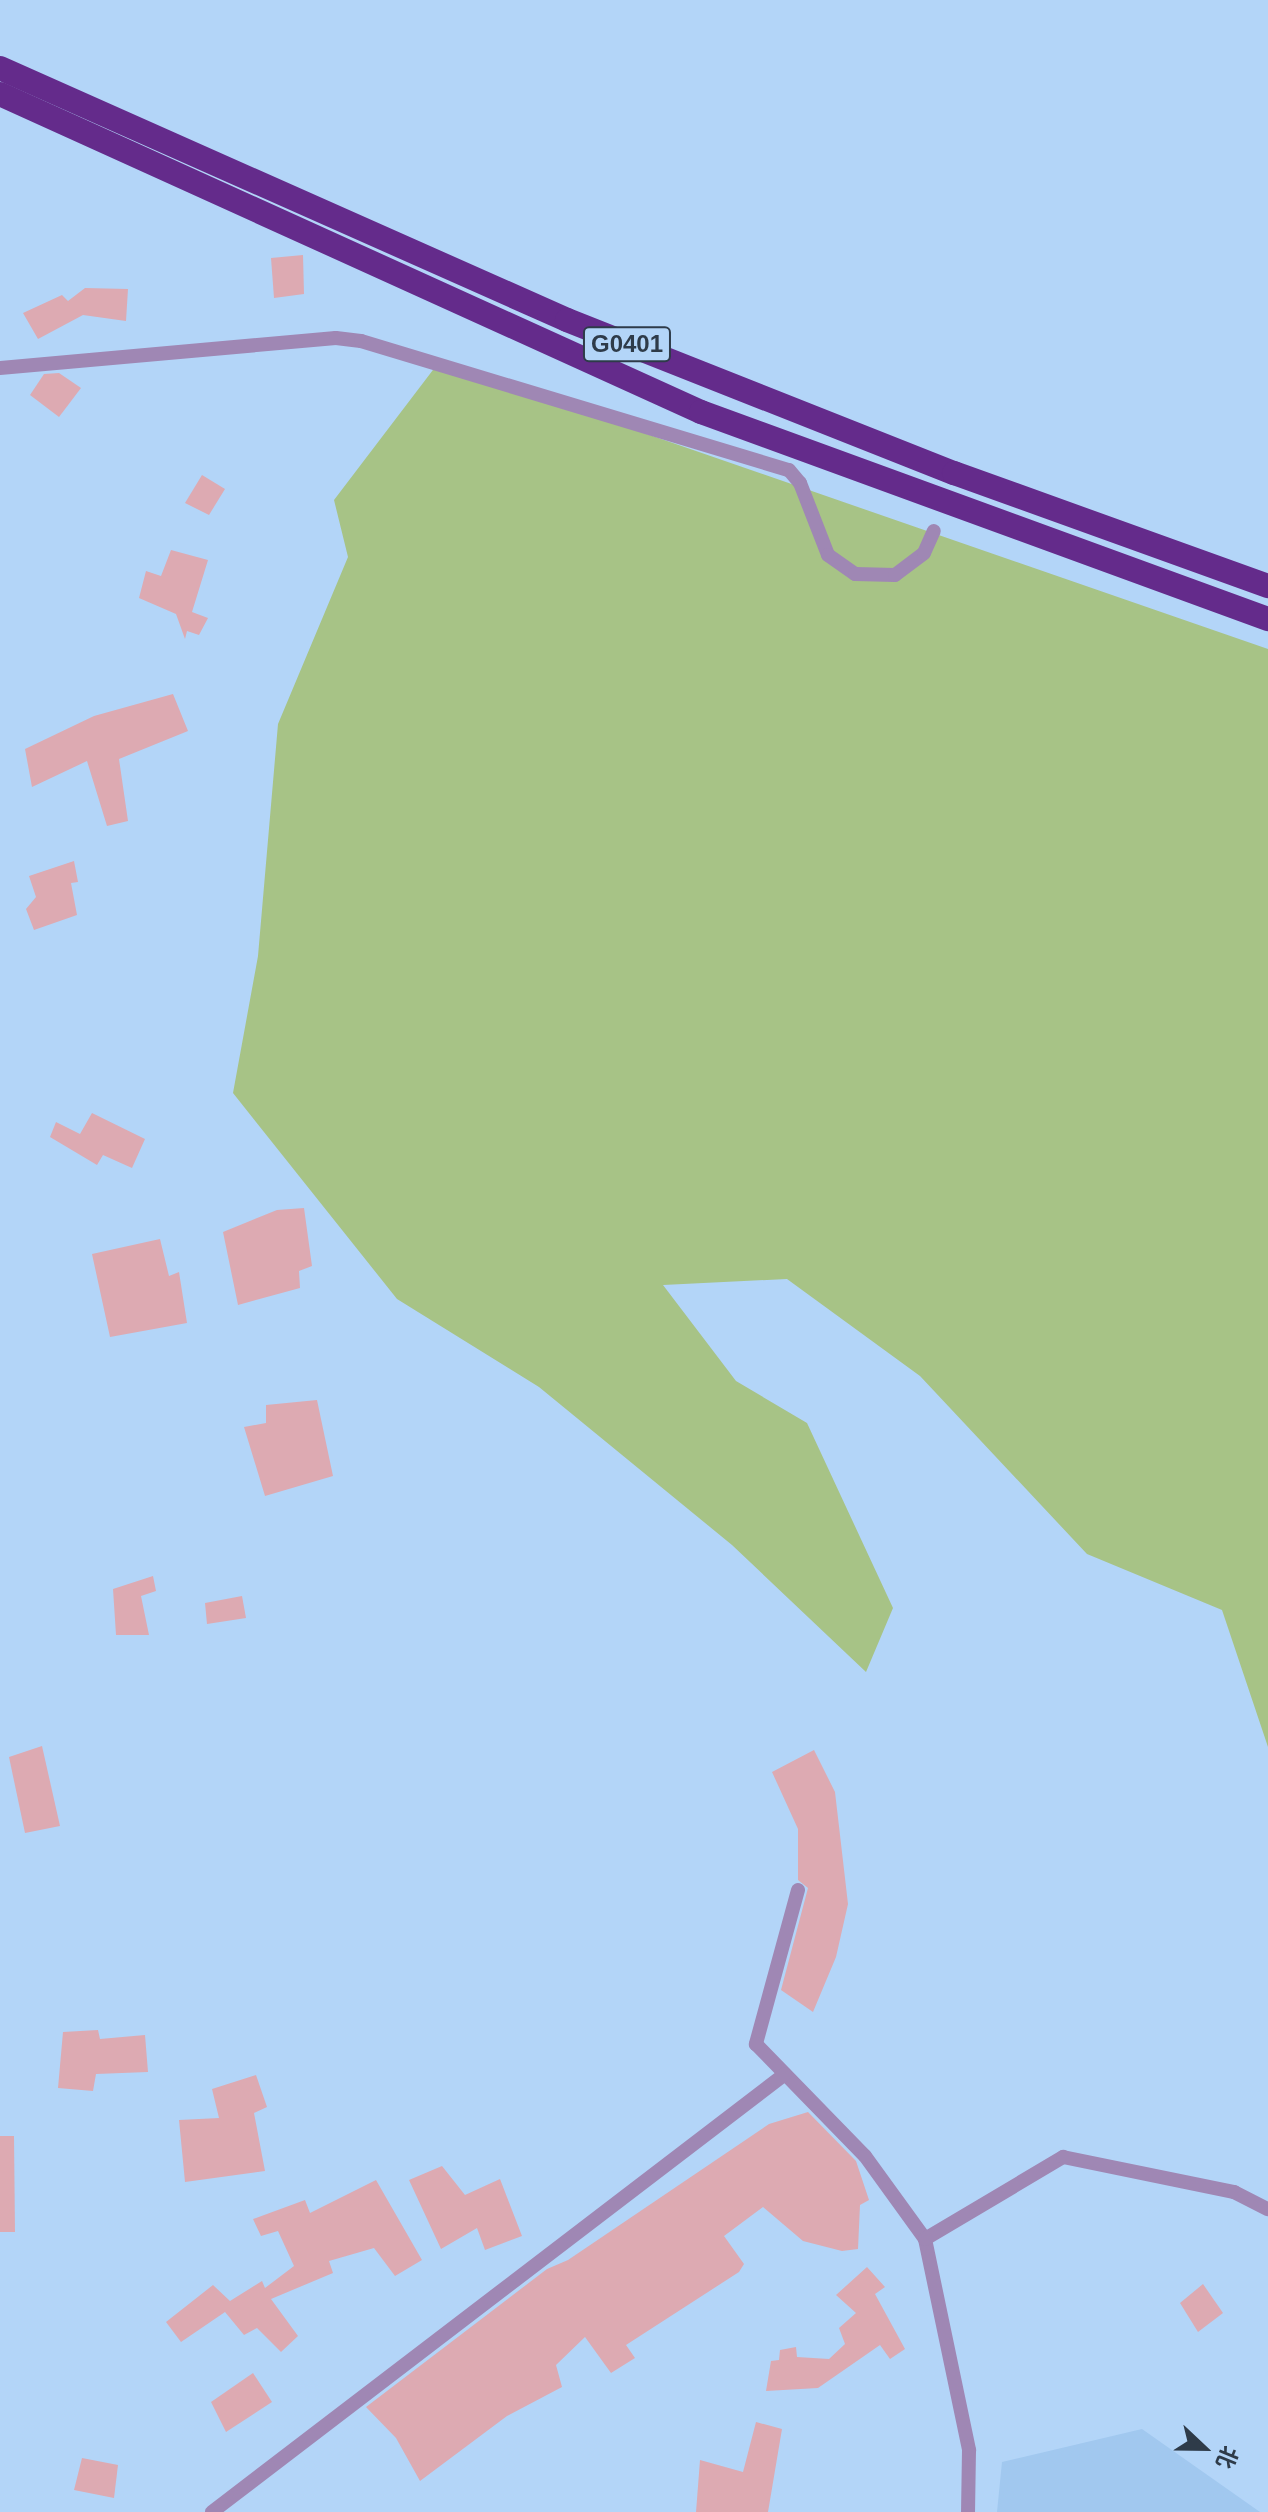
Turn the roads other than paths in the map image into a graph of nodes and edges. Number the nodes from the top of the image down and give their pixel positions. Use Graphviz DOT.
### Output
graph roads {
  1 [pos="0,68"];
  2 [pos="0,94"];
  3 [pos="0,368"];
  4 [pos="934,531"];
  5 [pos="1268,586"];
  6 [pos="1268,619"];
  7 [pos="798,1890"];
  8 [pos="785,2074"];
  9 [pos="1268,2209"];
  10 [pos="925,2239"];
  11 [pos="212,2512"];
  12 [pos="968,2512"];
  1 -- 5 [label="highway, G0401"];
  2 -- 6 [label="highway, G0401"];
  3 -- 4 [label="street"];
  7 -- 8 [label="street"];
  8 -- 10 [label="street"];
  8 -- 11 [label="street"];
  9 -- 10 [label="street"];
  10 -- 12 [label="street"];
}
